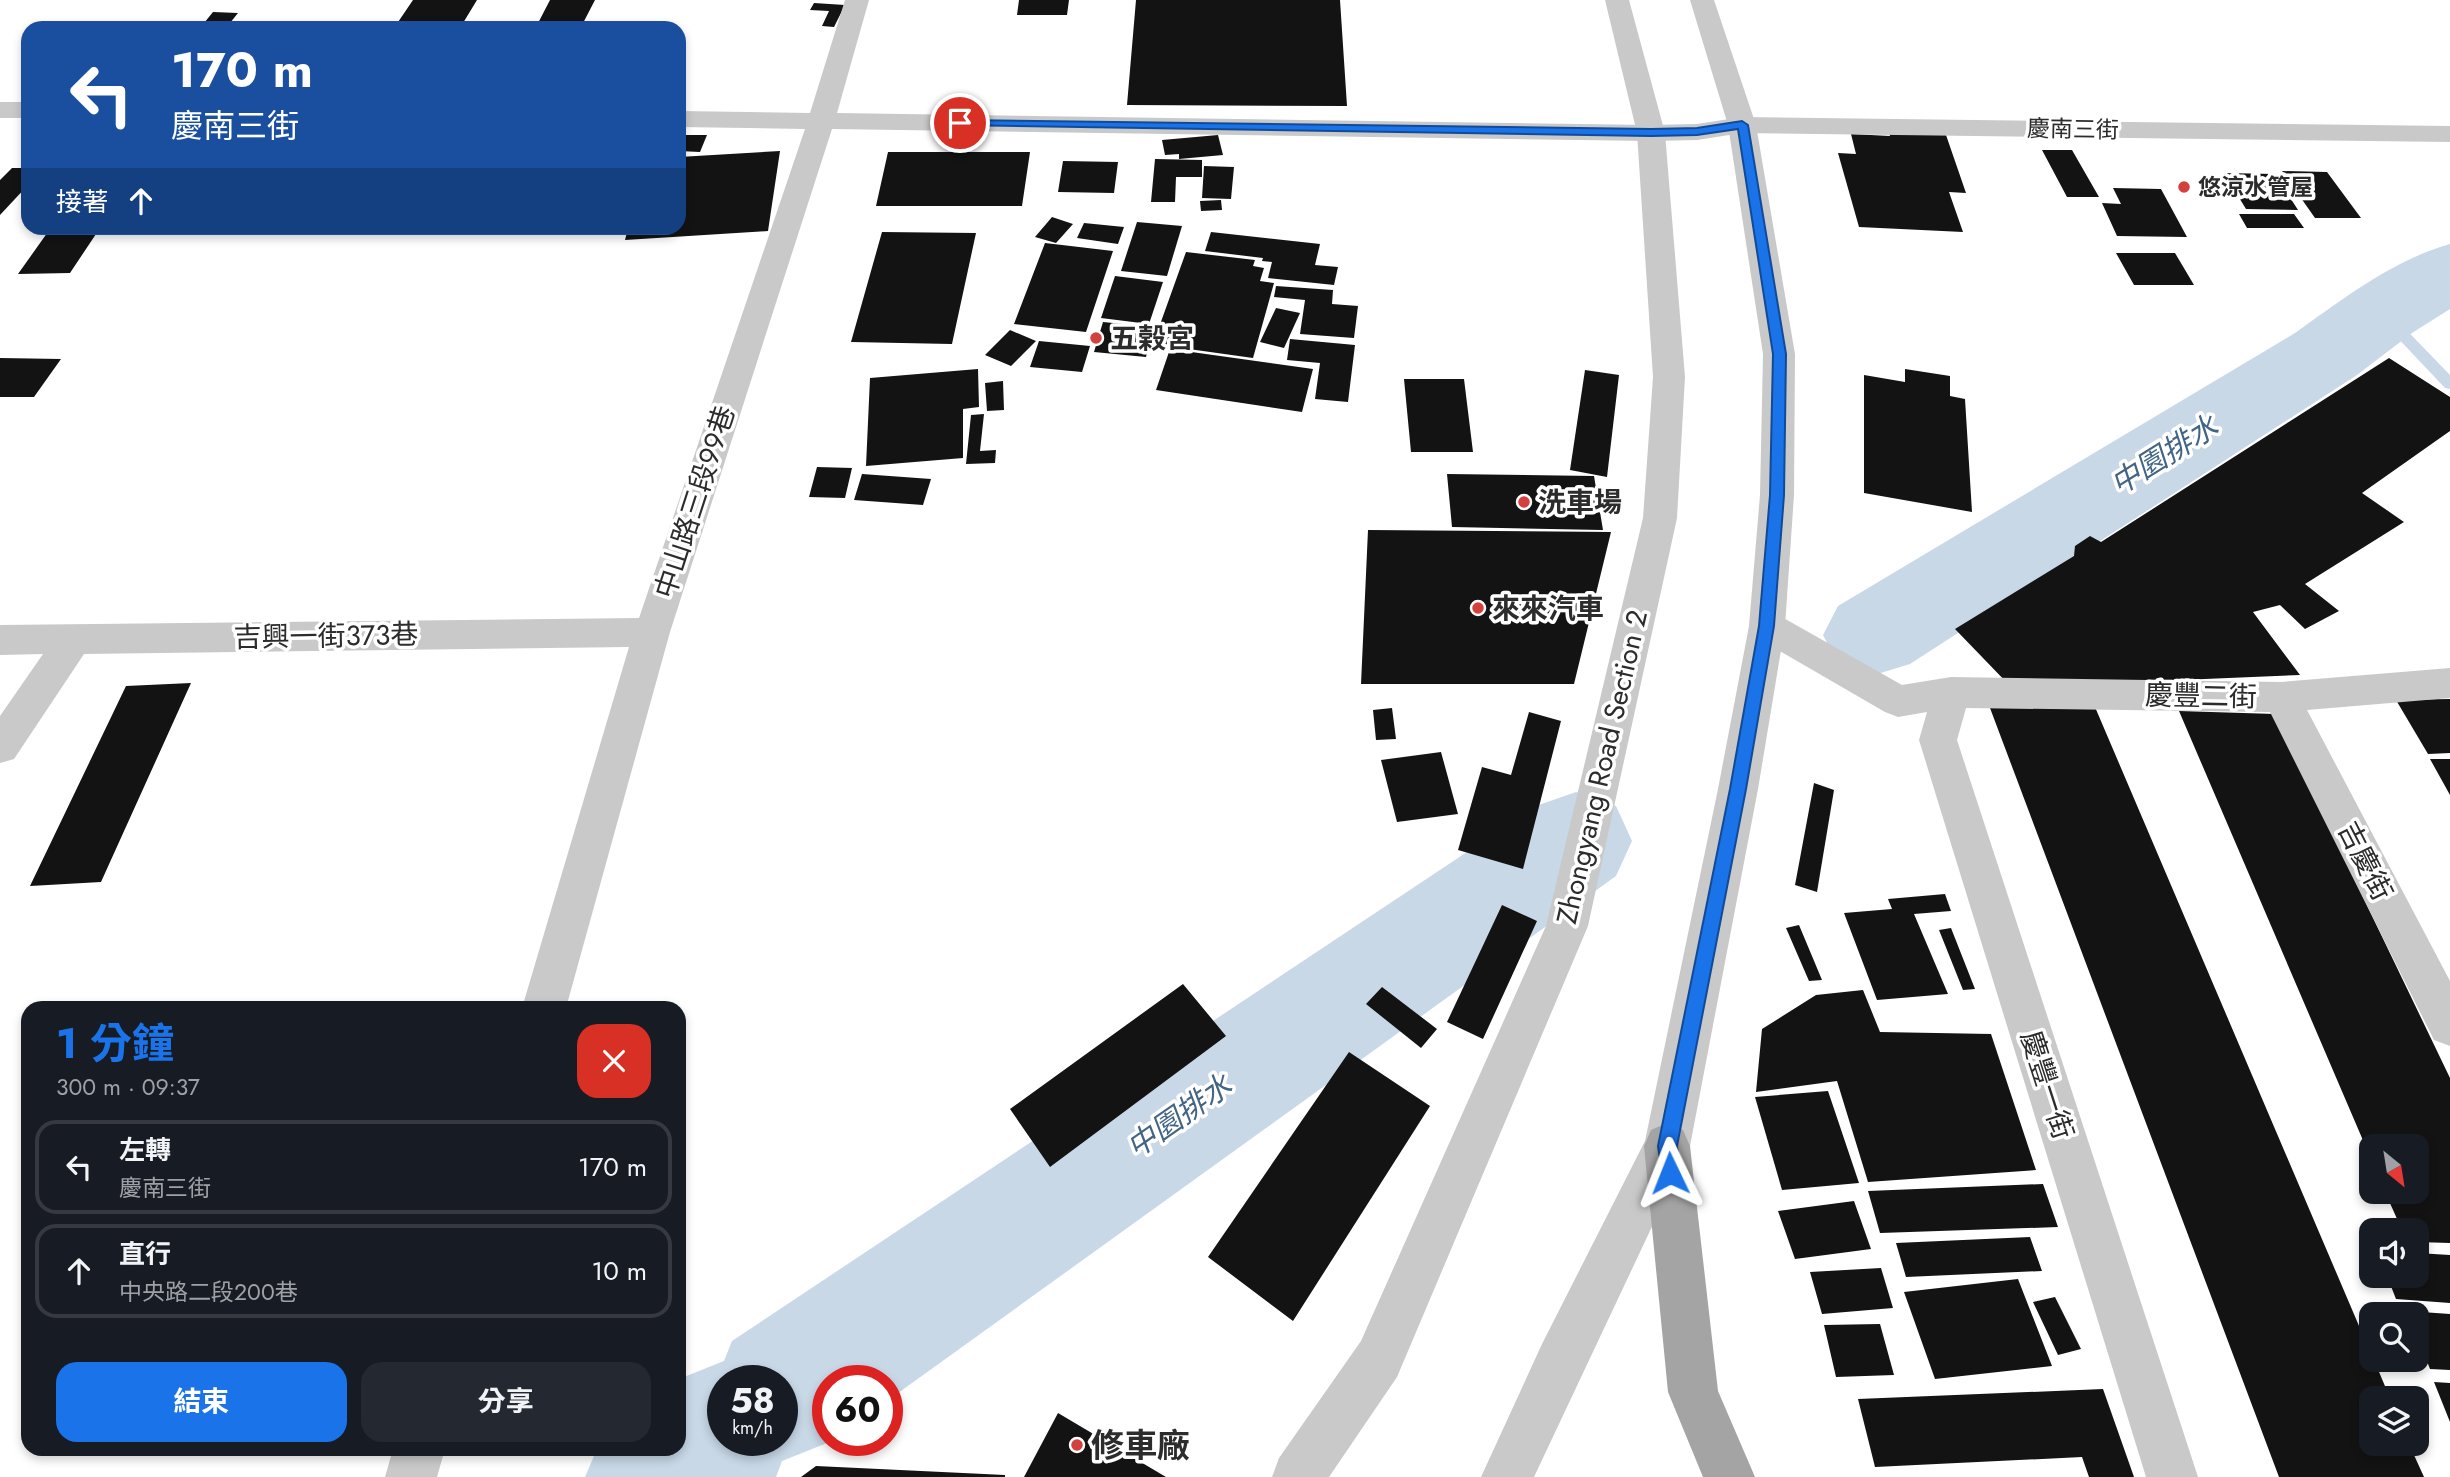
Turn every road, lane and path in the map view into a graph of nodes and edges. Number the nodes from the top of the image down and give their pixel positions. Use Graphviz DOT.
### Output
graph roads {
  1 [pos="858,0"];
  2 [pos="1617,0"];
  3 [pos="1702,0"];
  4 [pos="0,110"];
  5 [pos="21,110"];
  6 [pos="686,119"];
  7 [pos="821,121"];
  8 [pos="1742,125"];
  9 [pos="1651,133"];
  10 [pos="2450,134"];
  11 [pos="1766,626"];
  12 [pos="652,632"];
  13 [pos="0,640"];
  14 [pos="73,640"];
  15 [pos="2450,683"];
  16 [pos="1951,692"];
  17 [pos="2280,697"];
  18 [pos="0,747"];
  19 [pos="546,1001"];
  20 [pos="2450,1025"];
  21 [pos="1667,1146"];
  22 [pos="417,1456"];
  23 [pos="411,1477"];
  24 [pos="1298,1477"];
  25 [pos="1507,1477"];
  26 [pos="1729,1477"];
  27 [pos="2172,1477"];
  1 -- 7 [label="street, 中山路三段99巷"];
  2 -- 9 [label="street, Zhongyang Road Section 2"];
  3 -- 8 [label="street"];
  4 -- 5 [label="street"];
  6 -- 7 [label="street, 慶南三街"];
  7 -- 9 [label="street, 慶南三街"];
  7 -- 12 [label="street, 中山路三段99巷"];
  8 -- 9 [label="street, 慶南三街"];
  8 -- 10 [label="street, 慶南三街"];
  8 -- 11 [label="street"];
  9 -- 24 [label="street, Zhongyang Road Section 2"];
  11 -- 16 [label="street, 慶豐二街"];
  11 -- 21 [label="street"];
  12 -- 14 [label="street, 吉興一街373巷"];
  12 -- 19 [label="street, 中山路三段99巷"];
  13 -- 14 [label="street, 吉興一街373巷"];
  14 -- 18 [label="street"];
  15 -- 17 [label="street, 慶豐二街"];
  16 -- 17 [label="street, 慶豐二街"];
  16 -- 27 [label="street, 慶豐一街"];
  17 -- 20 [label="street, 吉慶街"];
  21 -- 25 [label="street"];
  21 -- 26 [label="main road"];
  22 -- 23 [label="street"];
}
